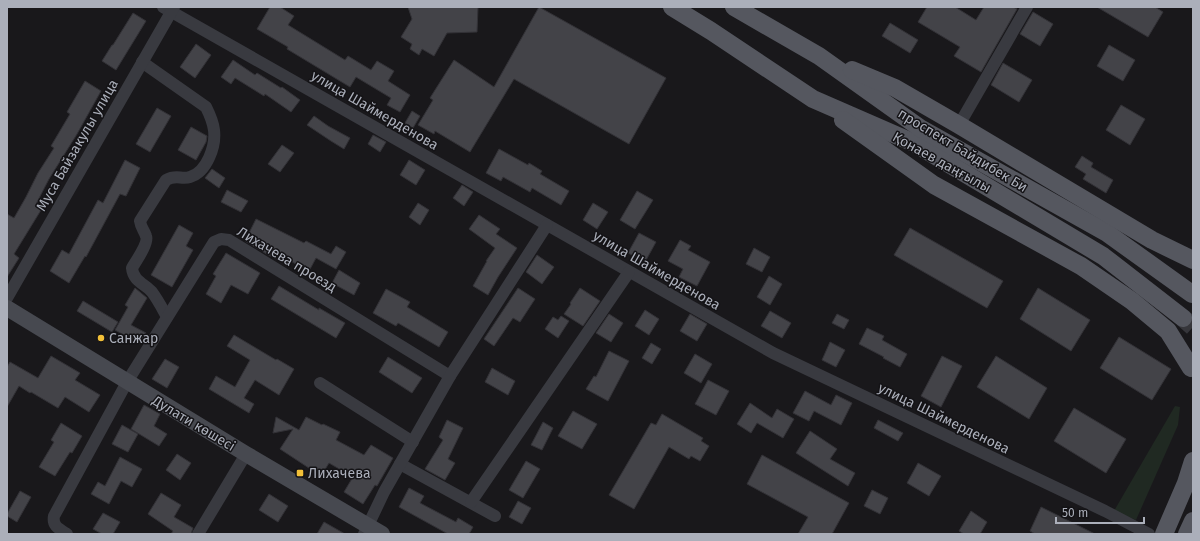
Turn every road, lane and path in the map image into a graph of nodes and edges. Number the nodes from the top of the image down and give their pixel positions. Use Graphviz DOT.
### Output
graph roads {
  1 [pos="672,7"];
  2 [pos="734,7"];
  3 [pos="1027,7"];
  4 [pos="170,9"];
  5 [pos="819,56"];
  6 [pos="142,62"];
  7 [pos="813,99"];
  8 [pos="959,125"];
  9 [pos="547,225"];
  10 [pos="1193,260"];
  11 [pos="630,272"];
  12 [pos="1192,294"];
  13 [pos="7,298"];
  14 [pos="7,308"];
  15 [pos="167,317"];
  16 [pos="1183,318"];
  17 [pos="1192,368"];
  18 [pos="450,376"];
  19 [pos="127,382"];
  20 [pos="320,383"];
  21 [pos="413,442"];
  22 [pos="246,454"];
  23 [pos="1193,461"];
  24 [pos="400,464"];
  25 [pos="471,502"];
  26 [pos="495,516"];
  27 [pos="1193,520"];
  28 [pos="372,531"];
  29 [pos="67,534"];
  30 [pos="198,534"];
  31 [pos="1149,534"];
  32 [pos="1164,534"];
  33 [pos="1187,534"];
  1 -- 7 [label="main road, Қонаев даңғылы"];
  2 -- 5 [label="main road, проспект Байдибек Би"];
  3 -- 8 [label="street"];
  4 -- 6 [label="street, Муса Байзакулы улица"];
  4 -- 9 [label="street, улица Шаймерденова"];
  5 -- 8 [label="main road"];
  5 -- 12 [label="main road, проспект Байдибек Би"];
  6 -- 13 [label="street, Муса Байзакулы улица"];
  6 -- 15 [label="street"];
  7 -- 16 [label="main road, Қонаев даңғылы"];
  7 -- 17 [label="main road"];
  8 -- 10 [label="main road"];
  9 -- 11 [label="street, улица Шаймерденова"];
  9 -- 18 [label="street"];
  11 -- 25 [label="street"];
  11 -- 31 [label="street, улица Шаймерденова"];
  14 -- 19 [label="main road, Дулати көшесі"];
  15 -- 18 [label="street, Лихачева проезд"];
  15 -- 19 [label="street, Лихачева проезд"];
  18 -- 21 [label="street"];
  19 -- 22 [label="main road, Дулати көшесі"];
  19 -- 29 [label="street, Лихачева проезд"];
  20 -- 21 [label="street"];
  21 -- 24 [label="street"];
  22 -- 28 [label="main road, Дулати көшесі"];
  22 -- 30 [label="street"];
  23 -- 32 [label="main road"];
  24 -- 25 [label="street"];
  24 -- 28 [label="street"];
  25 -- 26 [label="street"];
  27 -- 33 [label="main road"];
}
